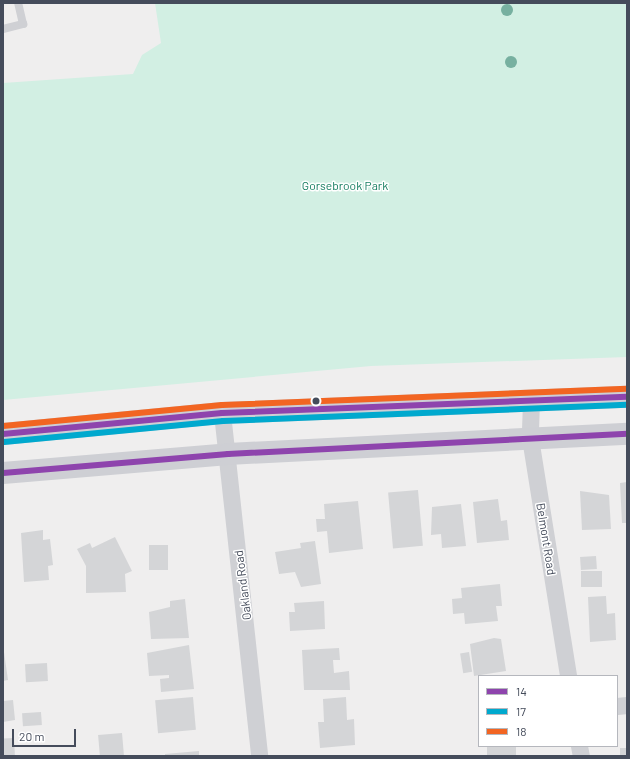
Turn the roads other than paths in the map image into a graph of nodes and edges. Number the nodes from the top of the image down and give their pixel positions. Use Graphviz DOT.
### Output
graph roads {
  1 [pos="18,3"];
  2 [pos="3,29"];
  3 [pos="627,397"];
  4 [pos="531,401"];
  5 [pos="222,414"];
  6 [pos="3,434"];
  7 [pos="627,434"];
  8 [pos="530,438"];
  9 [pos="228,454"];
  10 [pos="3,473"];
  11 [pos="568,675"];
  12 [pos="259,756"];
  1 -- 2 [label="lane"];
  3 -- 4 [label="main road"];
  4 -- 5 [label="main road"];
  4 -- 8 [label="street, Belmont Road"];
  5 -- 6 [label="main road"];
  5 -- 9 [label="street, Oakland Road"];
  7 -- 8 [label="main road"];
  8 -- 9 [label="main road"];
  8 -- 11 [label="street, Belmont Road"];
  9 -- 10 [label="main road"];
  9 -- 12 [label="street, Oakland Road"];
}
